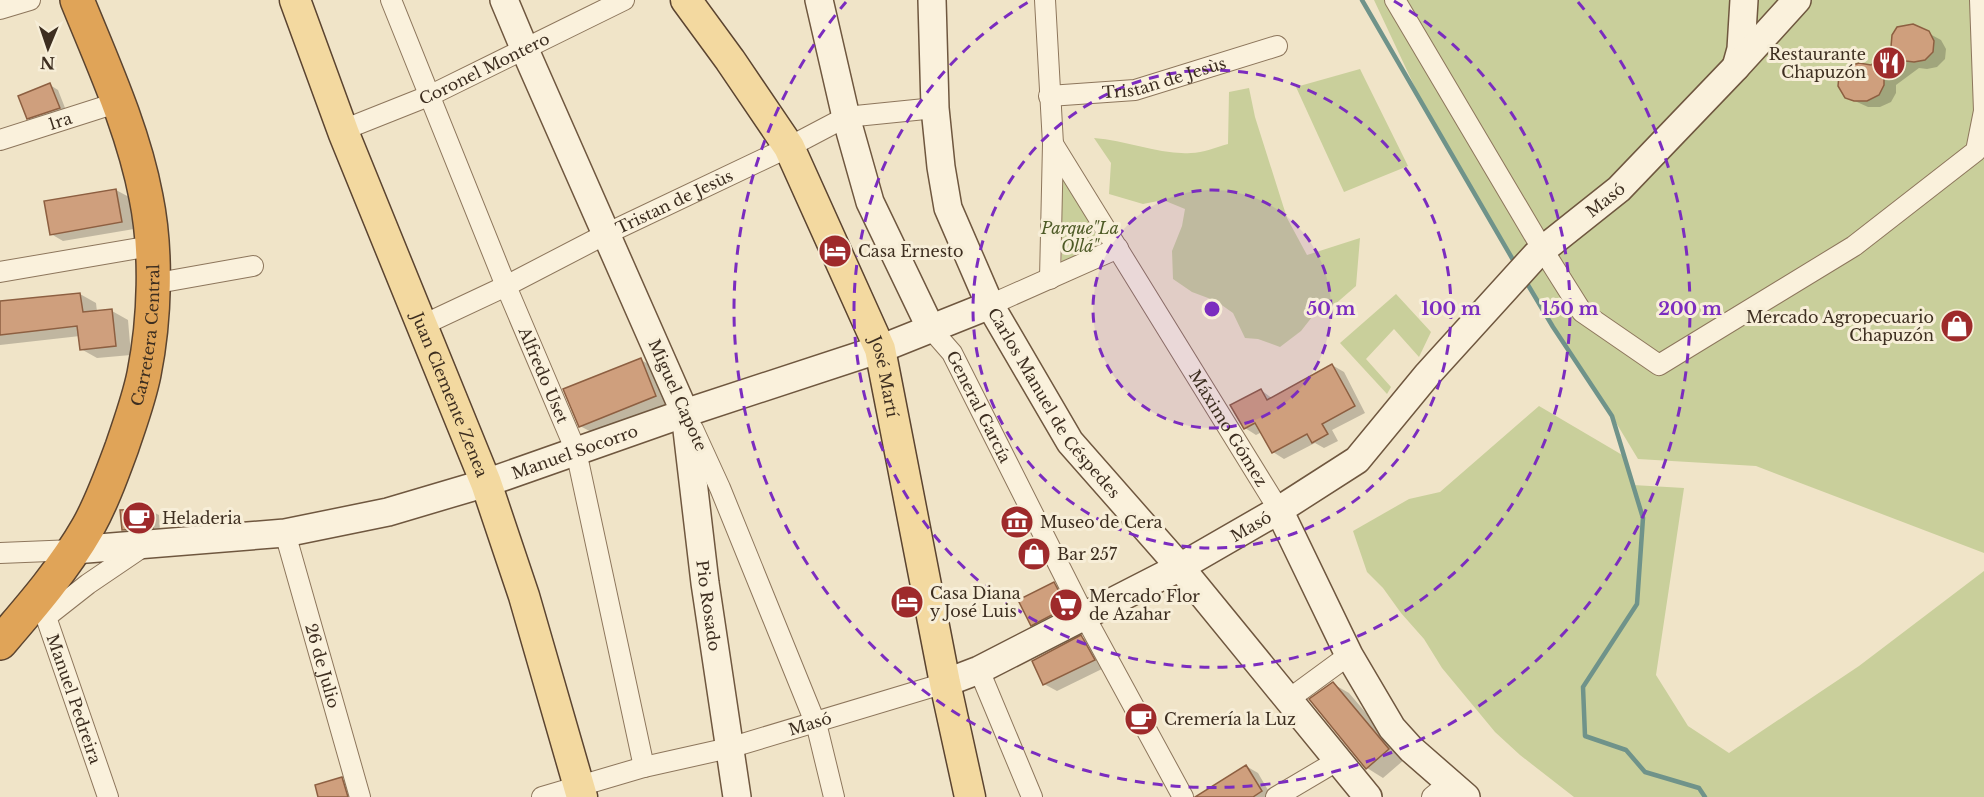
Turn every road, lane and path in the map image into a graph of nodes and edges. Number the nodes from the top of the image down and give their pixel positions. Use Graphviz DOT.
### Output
graph roads {
  1 [pos="30,0"];
  2 [pos="77,0"];
  3 [pos="296,0"];
  4 [pos="391,0"];
  5 [pos="504,0"];
  6 [pos="624,0"];
  7 [pos="686,0"];
  8 [pos="819,0"];
  9 [pos="932,0"];
  10 [pos="1045,0"];
  11 [pos="1395,0"];
  12 [pos="1743,0"];
  13 [pos="1797,0"];
  14 [pos="1980,0"];
  15 [pos="0,9"];
  16 [pos="1277,46"];
  17 [pos="525,50"];
  18 [pos="1736,67"];
  19 [pos="431,95"];
  20 [pos="1049,96"];
  21 [pos="119,102"];
  22 [pos="935,108"];
  23 [pos="846,117"];
  24 [pos="343,130"];
  25 [pos="0,140"];
  26 [pos="1053,144"];
  27 [pos="789,147"];
  28 [pos="606,234"];
  29 [pos="151,246"];
  30 [pos="1118,249"];
  31 [pos="1540,253"];
  32 [pos="254,266"];
  33 [pos="0,272"];
  34 [pos="1050,279"];
  35 [pos="152,284"];
  36 [pos="506,286"];
  37 [pos="990,305"];
  38 [pos="423,325"];
  39 [pos="931,329"];
  40 [pos="880,349"];
  41 [pos="685,413"];
  42 [pos="576,451"];
  43 [pos="486,483"];
  44 [pos="1279,510"];
  45 [pos="285,533"];
  46 [pos="149,543"];
  47 [pos="74,550"];
  48 [pos="0,553"];
  49 [pos="1180,567"];
  50 [pos="1084,615"];
  51 [pos="19,624"];
  52 [pos="1349,655"];
  53 [pos="979,670"];
  54 [pos="945,683"];
  55 [pos="1288,699"];
  56 [pos="814,721"];
  57 [pos="729,748"];
  58 [pos="1337,761"];
  59 [pos="644,767"];
  60 [pos="580,792"];
  61 [pos="1449,792"];
  62 [pos="108,797"];
  63 [pos="360,797"];
  64 [pos="542,797"];
  65 [pos="737,797"];
  66 [pos="834,797"];
  67 [pos="970,797"];
  68 [pos="1032,797"];
  69 [pos="1183,797"];
  70 [pos="1276,797"];
  71 [pos="1368,797"];
  1 -- 15 [label="street"];
  2 -- 21 [label="highway, Carretera Central"];
  3 -- 24 [label="main road, Juan Clemente Zenea"];
  4 -- 19 [label="street, Alfredo Uset"];
  5 -- 17 [label="street, Miguel Capote"];
  6 -- 17 [label="street, Coronel Montero"];
  7 -- 27 [label="main road, José Martí"];
  8 -- 23 [label="street, General García"];
  9 -- 22 [label="street, Carlos Manuel de Céspedes"];
  10 -- 20 [label="street, Máximo Gómez"];
  11 -- 31 [label="street"];
  12 -- 18 [label="street"];
  13 -- 18 [label="street, Masó"];
  14 -- 31 [label="street"];
  16 -- 20 [label="street, Tristan de Jesùs"];
  17 -- 19 [label="street, Coronel Montero"];
  17 -- 28 [label="street, Miguel Capote"];
  18 -- 31 [label="street, Masó"];
  19 -- 24 [label="street, Coronel Montero"];
  19 -- 36 [label="street, Alfredo Uset"];
  20 -- 26 [label="street, Máximo Gómez"];
  21 -- 25 [label="street, 1ra"];
  21 -- 29 [label="highway, Carretera Central"];
  22 -- 23 [label="street, Tristan de Jesùs"];
  22 -- 37 [label="street, Carlos Manuel de Céspedes"];
  23 -- 27 [label="street, Tristan de Jesùs"];
  23 -- 39 [label="street, General García"];
  24 -- 38 [label="main road, Juan Clemente Zenea"];
  26 -- 30 [label="street, Máximo Gómez"];
  26 -- 34 [label="street, Máximo Gómez"];
  27 -- 28 [label="street, Tristan de Jesùs"];
  27 -- 40 [label="main road, José Martí"];
  28 -- 36 [label="street, Tristan de Jesùs"];
  28 -- 41 [label="street, Miguel Capote"];
  29 -- 33 [label="street"];
  29 -- 35 [label="highway, Carretera Central"];
  30 -- 34 [label="street"];
  30 -- 44 [label="street, Máximo Gómez"];
  31 -- 44 [label="street, Masó"];
  32 -- 35 [label="street"];
  34 -- 37 [label="street"];
  35 -- 47 [label="highway, Carretera Central"];
  36 -- 38 [label="street, Tristan de Jesùs"];
  36 -- 42 [label="street, Alfredo Uset"];
  37 -- 39 [label="street, Manuel Socorro"];
  37 -- 49 [label="street, Carlos Manuel de Céspedes"];
  38 -- 43 [label="main road, Juan Clemente Zenea"];
  39 -- 40 [label="street, Manuel Socorro"];
  39 -- 50 [label="street, General García"];
  40 -- 41 [label="street, Manuel Socorro"];
  40 -- 54 [label="main road, José Martí"];
  41 -- 42 [label="street, Manuel Socorro"];
  41 -- 56 [label="street, Miguel Capote"];
  41 -- 57 [label="street, Pio Rosado"];
  42 -- 43 [label="street, Manuel Socorro"];
  42 -- 59 [label="street, Alfredo Uset"];
  43 -- 45 [label="street, Manuel Socorro"];
  43 -- 60 [label="main road, Juan Clemente Zenea"];
  44 -- 49 [label="street, Masó"];
  44 -- 52 [label="street, Máximo Gómez"];
  45 -- 46 [label="street, Manuel Socorro"];
  45 -- 63 [label="street, 26 de Julio"];
  46 -- 47 [label="street, Manuel Socorro"];
  46 -- 51 [label="street"];
  47 -- 48 [label="street"];
  47 -- 51 [label="highway, Carretera Central"];
  49 -- 50 [label="street, Masó"];
  49 -- 55 [label="street, Carlos Manuel de Céspedes"];
  50 -- 53 [label="street, Masó"];
  50 -- 69 [label="street, General García"];
  51 -- 62 [label="street, Manuel Pedreira"];
  52 -- 55 [label="street"];
  52 -- 61 [label="street, Máximo Gómez"];
  53 -- 54 [label="street, Masó"];
  53 -- 68 [label="street"];
  54 -- 56 [label="street, Masó"];
  54 -- 67 [label="main road, José Martí"];
  55 -- 58 [label="street, Carlos Manuel de Céspedes"];
  56 -- 57 [label="street, Masó"];
  56 -- 66 [label="street, Miguel Capote"];
  57 -- 59 [label="street, Masó"];
  57 -- 65 [label="street, Pio Rosado"];
  58 -- 70 [label="street"];
  58 -- 71 [label="street, Carlos Manuel de Céspedes"];
  59 -- 60 [label="street, Masó"];
  60 -- 64 [label="street, Masó"];
}
